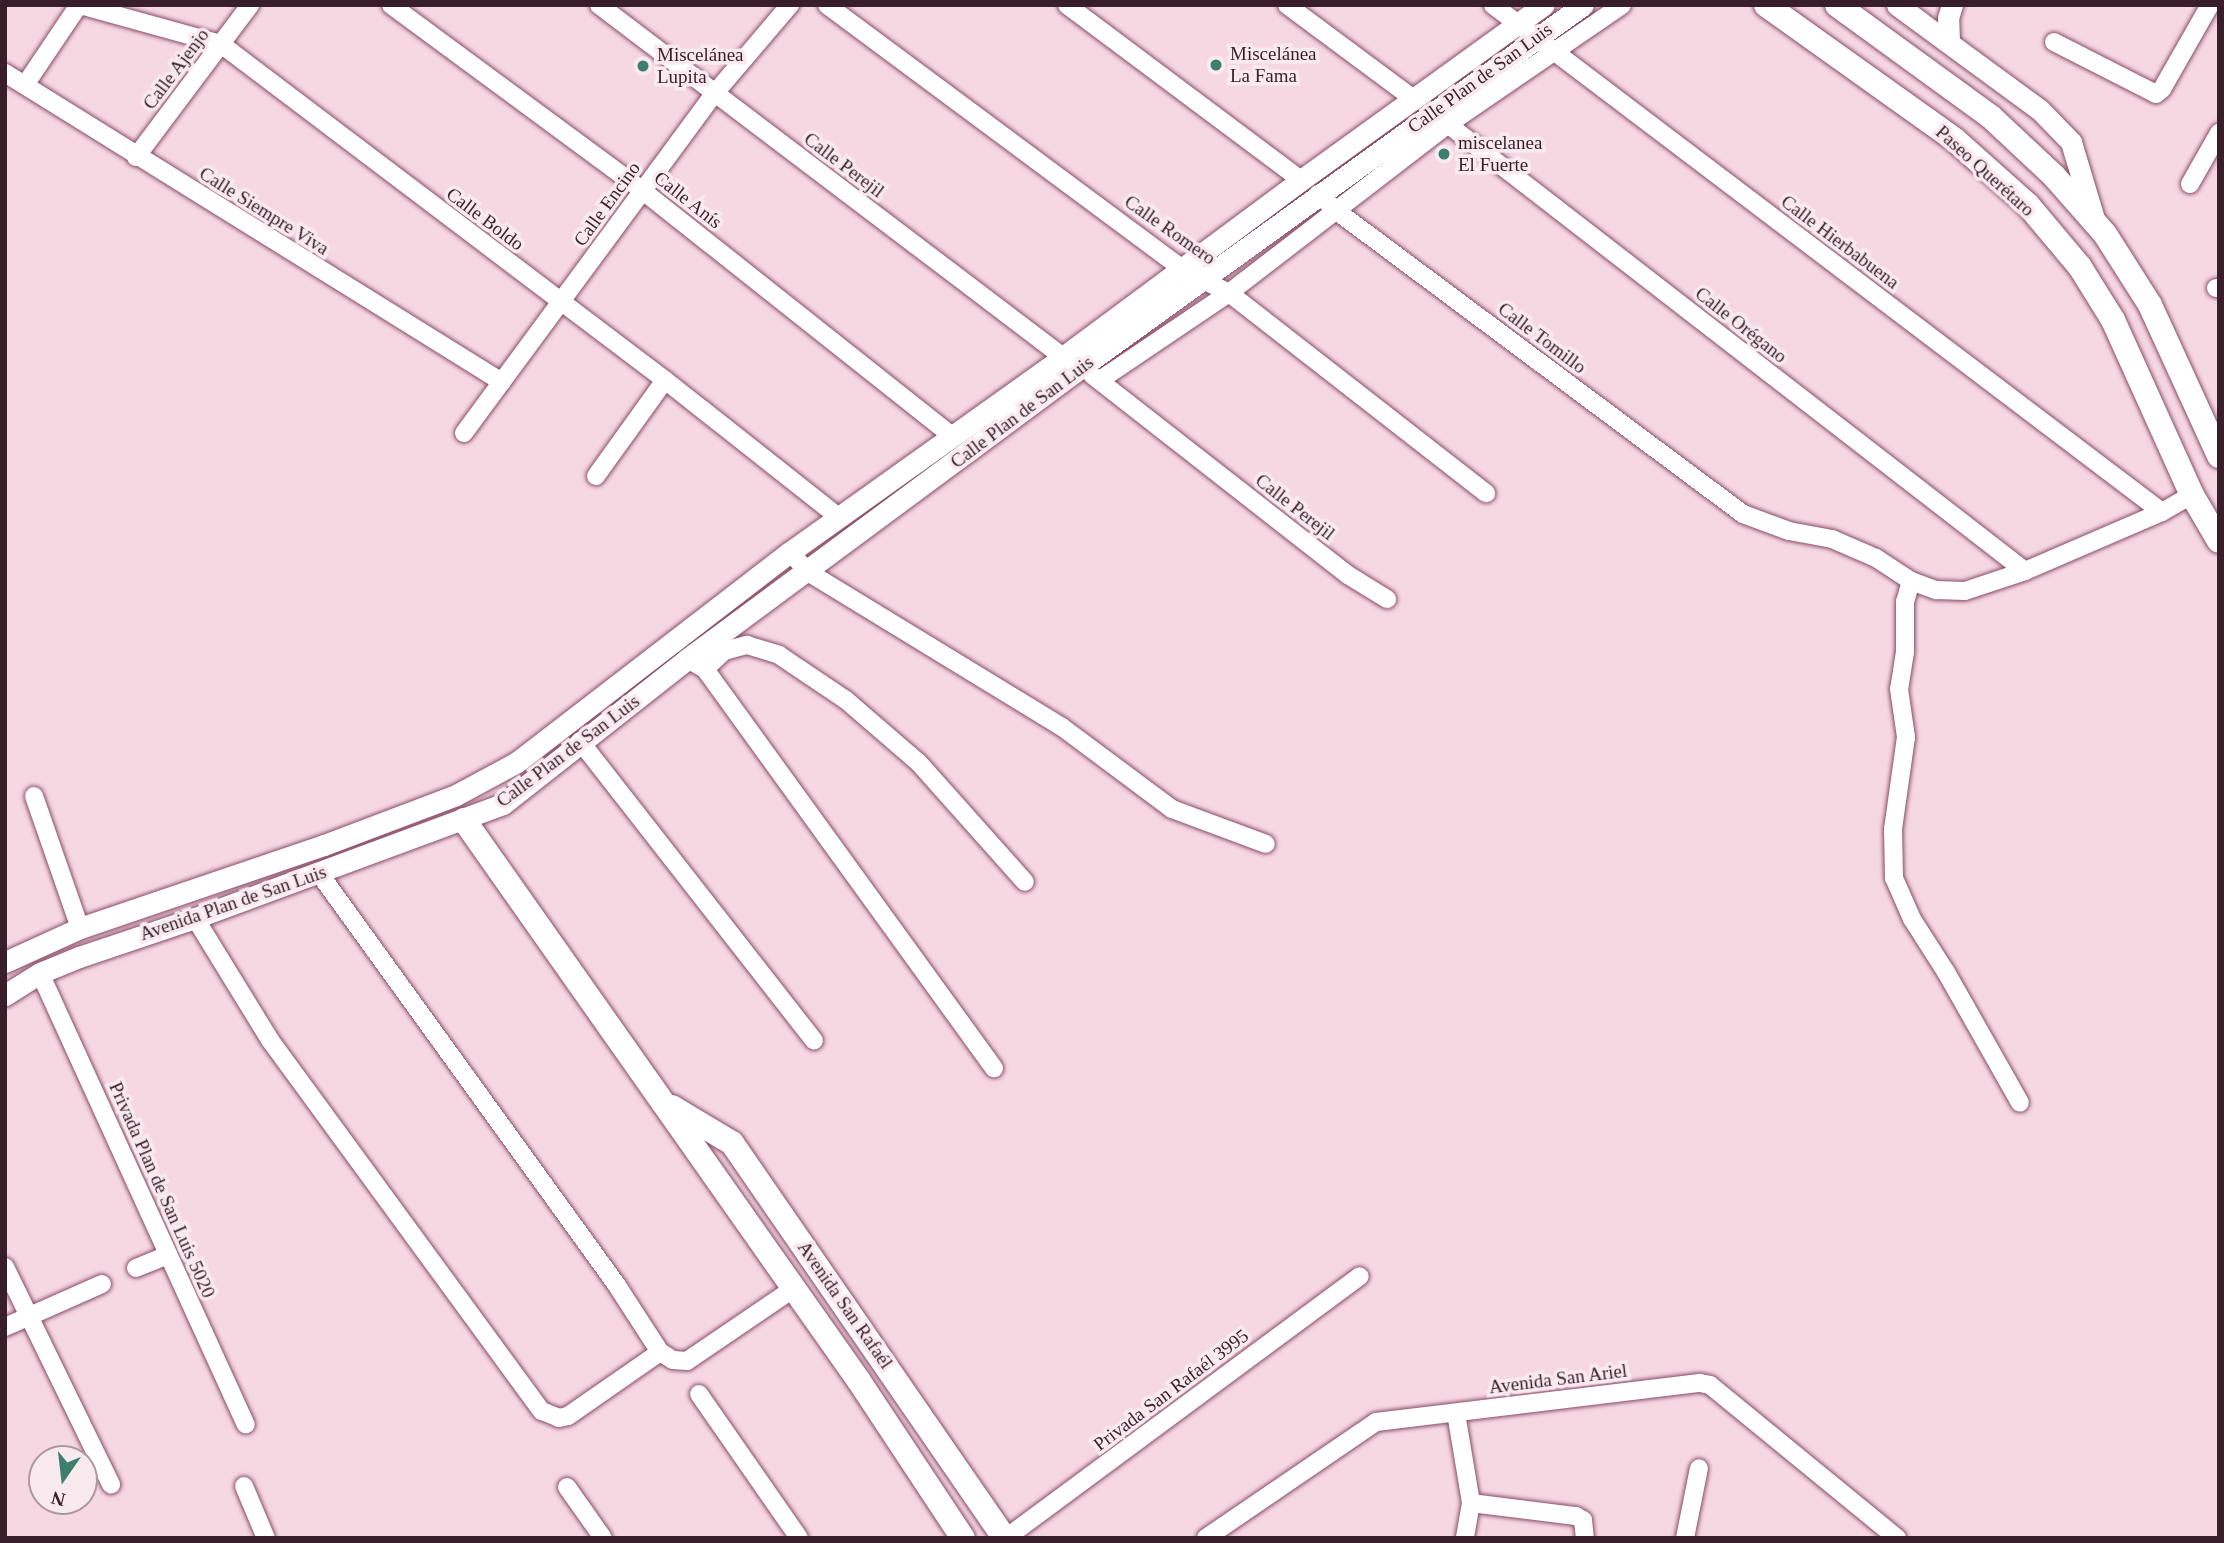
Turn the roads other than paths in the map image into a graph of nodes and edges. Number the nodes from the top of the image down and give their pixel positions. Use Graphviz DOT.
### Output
graph roads {
  1 [pos="79,5"];
  2 [pos="250,5"];
  3 [pos="391,5"];
  4 [pos="599,5"];
  5 [pos="790,5"];
  6 [pos="827,5"];
  7 [pos="1067,5"];
  8 [pos="1287,5"];
  9 [pos="1493,5"];
  10 [pos="1544,5"];
  11 [pos="1583,5"];
  12 [pos="1622,5"];
  13 [pos="1766,5"];
  14 [pos="1837,5"];
  15 [pos="1898,5"];
  16 [pos="1952,5"];
  17 [pos="2207,6"];
  18 [pos="1518,24"];
  19 [pos="1536,38"];
  20 [pos="1949,41"];
  21 [pos="2054,43"];
  22 [pos="221,44"];
  23 [pos="1554,52"];
  24 [pos="5,73"];
  25 [pos="25,85"];
  26 [pos="715,93"];
  27 [pos="1431,113"];
  28 [pos="2219,133"];
  29 [pos="135,157"];
  30 [pos="1301,180"];
  31 [pos="2190,184"];
  32 [pos="643,191"];
  33 [pos="1318,194"];
  34 [pos="1338,212"];
  35 [pos="2096,224"];
  36 [pos="1182,269"];
  37 [pos="1203,280"];
  38 [pos="1229,293"];
  39 [pos="561,303"];
  40 [pos="1071,363"];
  41 [pos="2184,377"];
  42 [pos="665,380"];
  43 [pos="1100,380"];
  44 [pos="502,382"];
  45 [pos="2219,425"];
  46 [pos="464,433"];
  47 [pos="953,437"];
  48 [pos="2219,456"];
  49 [pos="596,476"];
  50 [pos="1486,493"];
  51 [pos="2192,495"];
  52 [pos="2162,512"];
  53 [pos="840,518"];
  54 [pos="2219,541"];
  55 [pos="790,552"];
  56 [pos="2025,571"];
  57 [pos="808,572"];
  58 [pos="1911,581"];
  59 [pos="1387,599"];
  60 [pos="696,664"];
  61 [pos="580,741"];
  62 [pos="456,795"];
  63 [pos="34,796"];
  64 [pos="464,820"];
  65 [pos="1266,844"];
  66 [pos="319,873"];
  67 [pos="1025,882"];
  68 [pos="195,918"];
  69 [pos="80,928"];
  70 [pos="5,962"];
  71 [pos="40,973"];
  72 [pos="5,995"];
  73 [pos="814,1040"];
  74 [pos="994,1068"];
  75 [pos="660,1099"];
  76 [pos="2020,1103"];
  77 [pos="169,1255"];
  78 [pos="5,1267"];
  79 [pos="136,1268"];
  80 [pos="1360,1276"];
  81 [pos="102,1284"];
  82 [pos="793,1289"];
  83 [pos="31,1316"];
  84 [pos="5,1327"];
  85 [pos="660,1352"];
  86 [pos="885,1362"];
  87 [pos="859,1381"];
  88 [pos="699,1394"];
  89 [pos="1456,1413"];
  90 [pos="246,1424"];
  91 [pos="1699,1468"];
  92 [pos="111,1484"];
  93 [pos="244,1486"];
  94 [pos="566,1487"];
  95 [pos="1471,1503"];
  96 [pos="266,1538"];
  97 [pos="603,1538"];
  98 [pos="799,1538"];
  99 [pos="963,1538"];
  100 [pos="1006,1538"];
  101 [pos="1206,1538"];
  102 [pos="1465,1538"];
  103 [pos="1585,1538"];
  104 [pos="1685,1538"];
  105 [pos="1896,1538"];
  1 -- 22 [label="street, Calle Boldo"];
  1 -- 25 [label="street"];
  2 -- 22 [label="street, Calle Ajenjo"];
  3 -- 32 [label="street, Calle Anís"];
  4 -- 26 [label="street, Calle Perejil"];
  5 -- 26 [label="street, Calle Encino"];
  6 -- 36 [label="street, Calle Romero"];
  7 -- 30 [label="street"];
  8 -- 27 [label="street, Calle Orégano"];
  9 -- 18 [label="street, Calle Hierbabuena"];
  10 -- 18 [label="street, Calle Plan de San Luis"];
  11 -- 19 [label="street, Calle Plan de San Luis"];
  12 -- 23 [label="street"];
  13 -- 51 [label="main road, Paseo Querétaro"];
  14 -- 35 [label="main road"];
  15 -- 20 [label="street"];
  16 -- 20 [label="street"];
  17 -- 21 [label="street"];
  18 -- 19 [label="street, Calle Hierbabuena"];
  18 -- 27 [label="street, Calle Plan de San Luis"];
  19 -- 23 [label="street, Calle Hierbabuena"];
  19 -- 27 [label="street, Calle Plan de San Luis"];
  20 -- 35 [label="street"];
  22 -- 29 [label="street, Calle Ajenjo"];
  22 -- 39 [label="street, Calle Boldo"];
  23 -- 27 [label="street"];
  23 -- 52 [label="street, Calle Hierbabuena"];
  24 -- 25 [label="street, Calle Siempre Viva"];
  25 -- 29 [label="street, Calle Siempre Viva"];
  26 -- 32 [label="street, Calle Encino"];
  26 -- 40 [label="street, Calle Perejil"];
  27 -- 30 [label="street, Calle Plan de San Luis"];
  27 -- 33 [label="street, Calle Plan de San Luis"];
  27 -- 34 [label="street"];
  27 -- 56 [label="street, Calle Orégano"];
  28 -- 31 [label="street"];
  29 -- 44 [label="street, Calle Siempre Viva"];
  30 -- 36 [label="street, Calle Plan de San Luis"];
  32 -- 39 [label="street, Calle Encino"];
  32 -- 47 [label="street, Calle Anís"];
  33 -- 34 [label="street, Calle Tomillo"];
  33 -- 37 [label="street, Calle Plan de San Luis"];
  34 -- 38 [label="street"];
  34 -- 58 [label="street, Calle Tomillo"];
  35 -- 41 [label="main road"];
  36 -- 37 [label="street, Calle Romero"];
  36 -- 40 [label="street, Calle Plan de San Luis"];
  37 -- 38 [label="street, Calle Romero"];
  37 -- 40 [label="street, Calle Plan de San Luis"];
  38 -- 43 [label="street"];
  38 -- 50 [label="street, Calle Romero"];
  39 -- 42 [label="street, Calle Boldo"];
  39 -- 44 [label="street, Calle Encino"];
  40 -- 43 [label="street, Calle Perejil"];
  40 -- 47 [label="street, Calle Plan de San Luis"];
  40 -- 57 [label="street, Calle Plan de San Luis"];
  41 -- 45 [label="street"];
  41 -- 48 [label="main road"];
  42 -- 49 [label="street"];
  42 -- 53 [label="street, Calle Boldo"];
  43 -- 59 [label="street, Calle Perejil"];
  44 -- 46 [label="street, Calle Encino"];
  47 -- 53 [label="street, Calle Plan de San Luis"];
  51 -- 52 [label="street, Calle Tomillo"];
  51 -- 54 [label="main road, Paseo Querétaro"];
  52 -- 56 [label="street, Calle Tomillo"];
  53 -- 55 [label="street, Calle Plan de San Luis"];
  55 -- 57 [label="street"];
  55 -- 62 [label="street, Calle Plan de San Luis"];
  56 -- 58 [label="street, Calle Tomillo"];
  57 -- 60 [label="street, Calle Plan de San Luis"];
  57 -- 65 [label="street"];
  58 -- 76 [label="street"];
  60 -- 61 [label="street, Calle Plan de San Luis"];
  60 -- 67 [label="street"];
  60 -- 74 [label="street"];
  61 -- 64 [label="street, Calle Plan de San Luis"];
  61 -- 73 [label="street"];
  62 -- 64 [label="street, Avenida San Rafaél"];
  62 -- 69 [label="street, Avenida Plan de San Luis"];
  63 -- 69 [label="street"];
  64 -- 66 [label="street, Avenida Plan de San Luis"];
  64 -- 75 [label="main road, Avenida San Rafaél"];
  66 -- 68 [label="street, Avenida Plan de San Luis"];
  66 -- 85 [label="street"];
  68 -- 71 [label="street, Avenida Plan de San Luis"];
  68 -- 85 [label="street"];
  69 -- 70 [label="street, Avenida Plan de San Luis"];
  71 -- 72 [label="street, Avenida Plan de San Luis"];
  71 -- 77 [label="street, Privada Plan de San Luis 5020"];
  75 -- 82 [label="main road, Avenida San Rafaél"];
  75 -- 86 [label="main road, Avenida San Rafaél"];
  77 -- 79 [label="street"];
  77 -- 90 [label="street, Privada Plan de San Luis 5020"];
  78 -- 83 [label="street"];
  80 -- 100 [label="street, Privada San Rafaél 3995"];
  81 -- 83 [label="street"];
  82 -- 85 [label="street"];
  82 -- 87 [label="main road, Avenida San Rafaél"];
  83 -- 84 [label="street"];
  83 -- 92 [label="street"];
  86 -- 87 [label="street"];
  86 -- 100 [label="main road, Avenida San Rafaél"];
  87 -- 99 [label="main road, Avenida San Rafaél"];
  88 -- 98 [label="street"];
  89 -- 95 [label="street"];
  89 -- 101 [label="street, Avenida San Ariel"];
  89 -- 105 [label="street, Avenida San Ariel"];
  91 -- 104 [label="street"];
  93 -- 96 [label="street"];
  94 -- 97 [label="street"];
  95 -- 102 [label="street"];
  95 -- 103 [label="street"];
}
